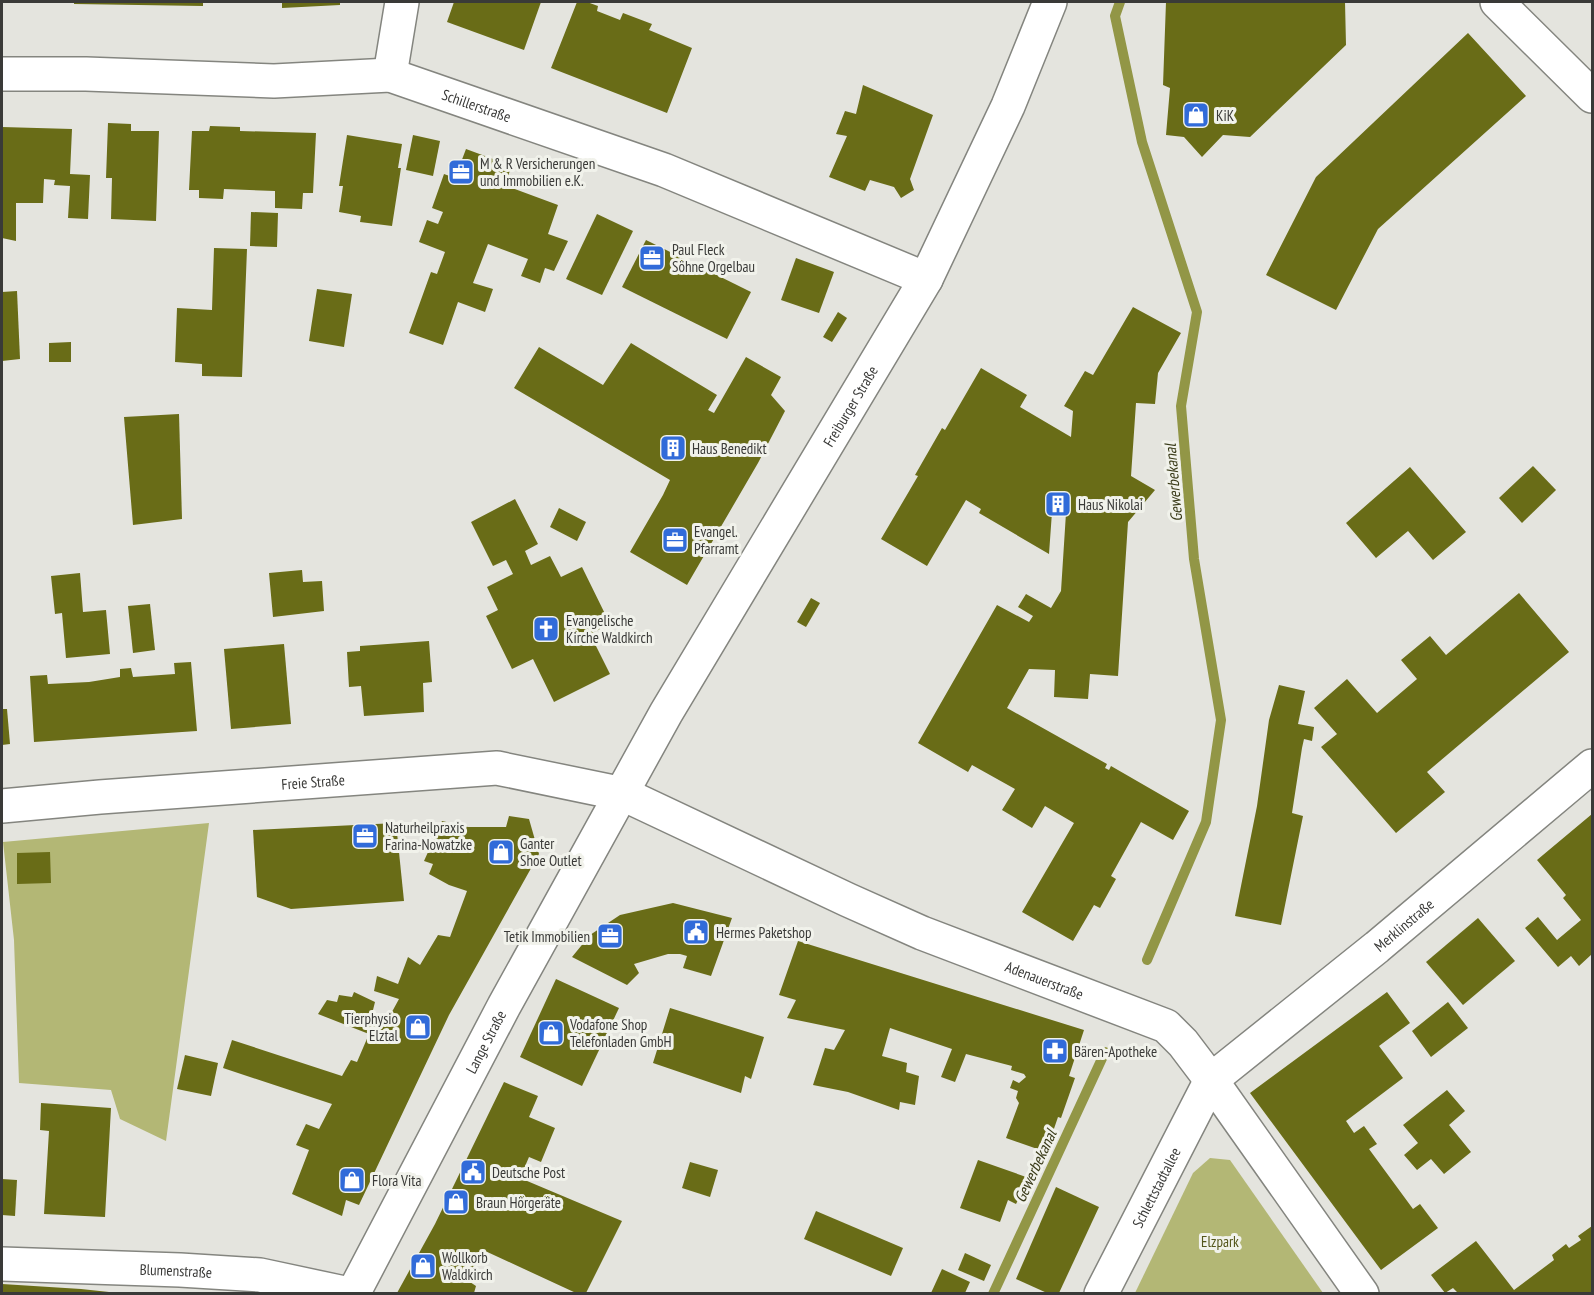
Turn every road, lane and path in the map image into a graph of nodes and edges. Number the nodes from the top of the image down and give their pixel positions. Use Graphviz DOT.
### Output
graph roads {
  1 [pos="402,2"];
  2 [pos="1050,2"];
  3 [pos="1514,7"];
  4 [pos="2,74"];
  5 [pos="390,75"];
  6 [pos="1593,96"];
  7 [pos="926,279"];
  8 [pos="1593,766"];
  9 [pos="623,794"];
  10 [pos="2,807"];
  11 [pos="1211,1080"];
  12 [pos="2,1264"];
  13 [pos="351,1293"];
  14 [pos="1101,1293"];
  15 [pos="1362,1293"];
  1 -- 5 [label="street"];
  2 -- 7 [label="street, Freiburger Straße"];
  3 -- 6 [label="street"];
  4 -- 5 [label="street, Schillerstraße"];
  5 -- 7 [label="street, Schillerstraße"];
  7 -- 9 [label="street, Freiburger Straße"];
  8 -- 11 [label="street, Merklinstraße"];
  9 -- 10 [label="street, Freie Straße"];
  9 -- 11 [label="street, Adenauerstraße"];
  9 -- 13 [label="street, Lange Straße"];
  11 -- 14 [label="street, Schlettstadtallee"];
  11 -- 15 [label="street, Adenauerstraße"];
  12 -- 13 [label="street, Blumenstraße"];
}
